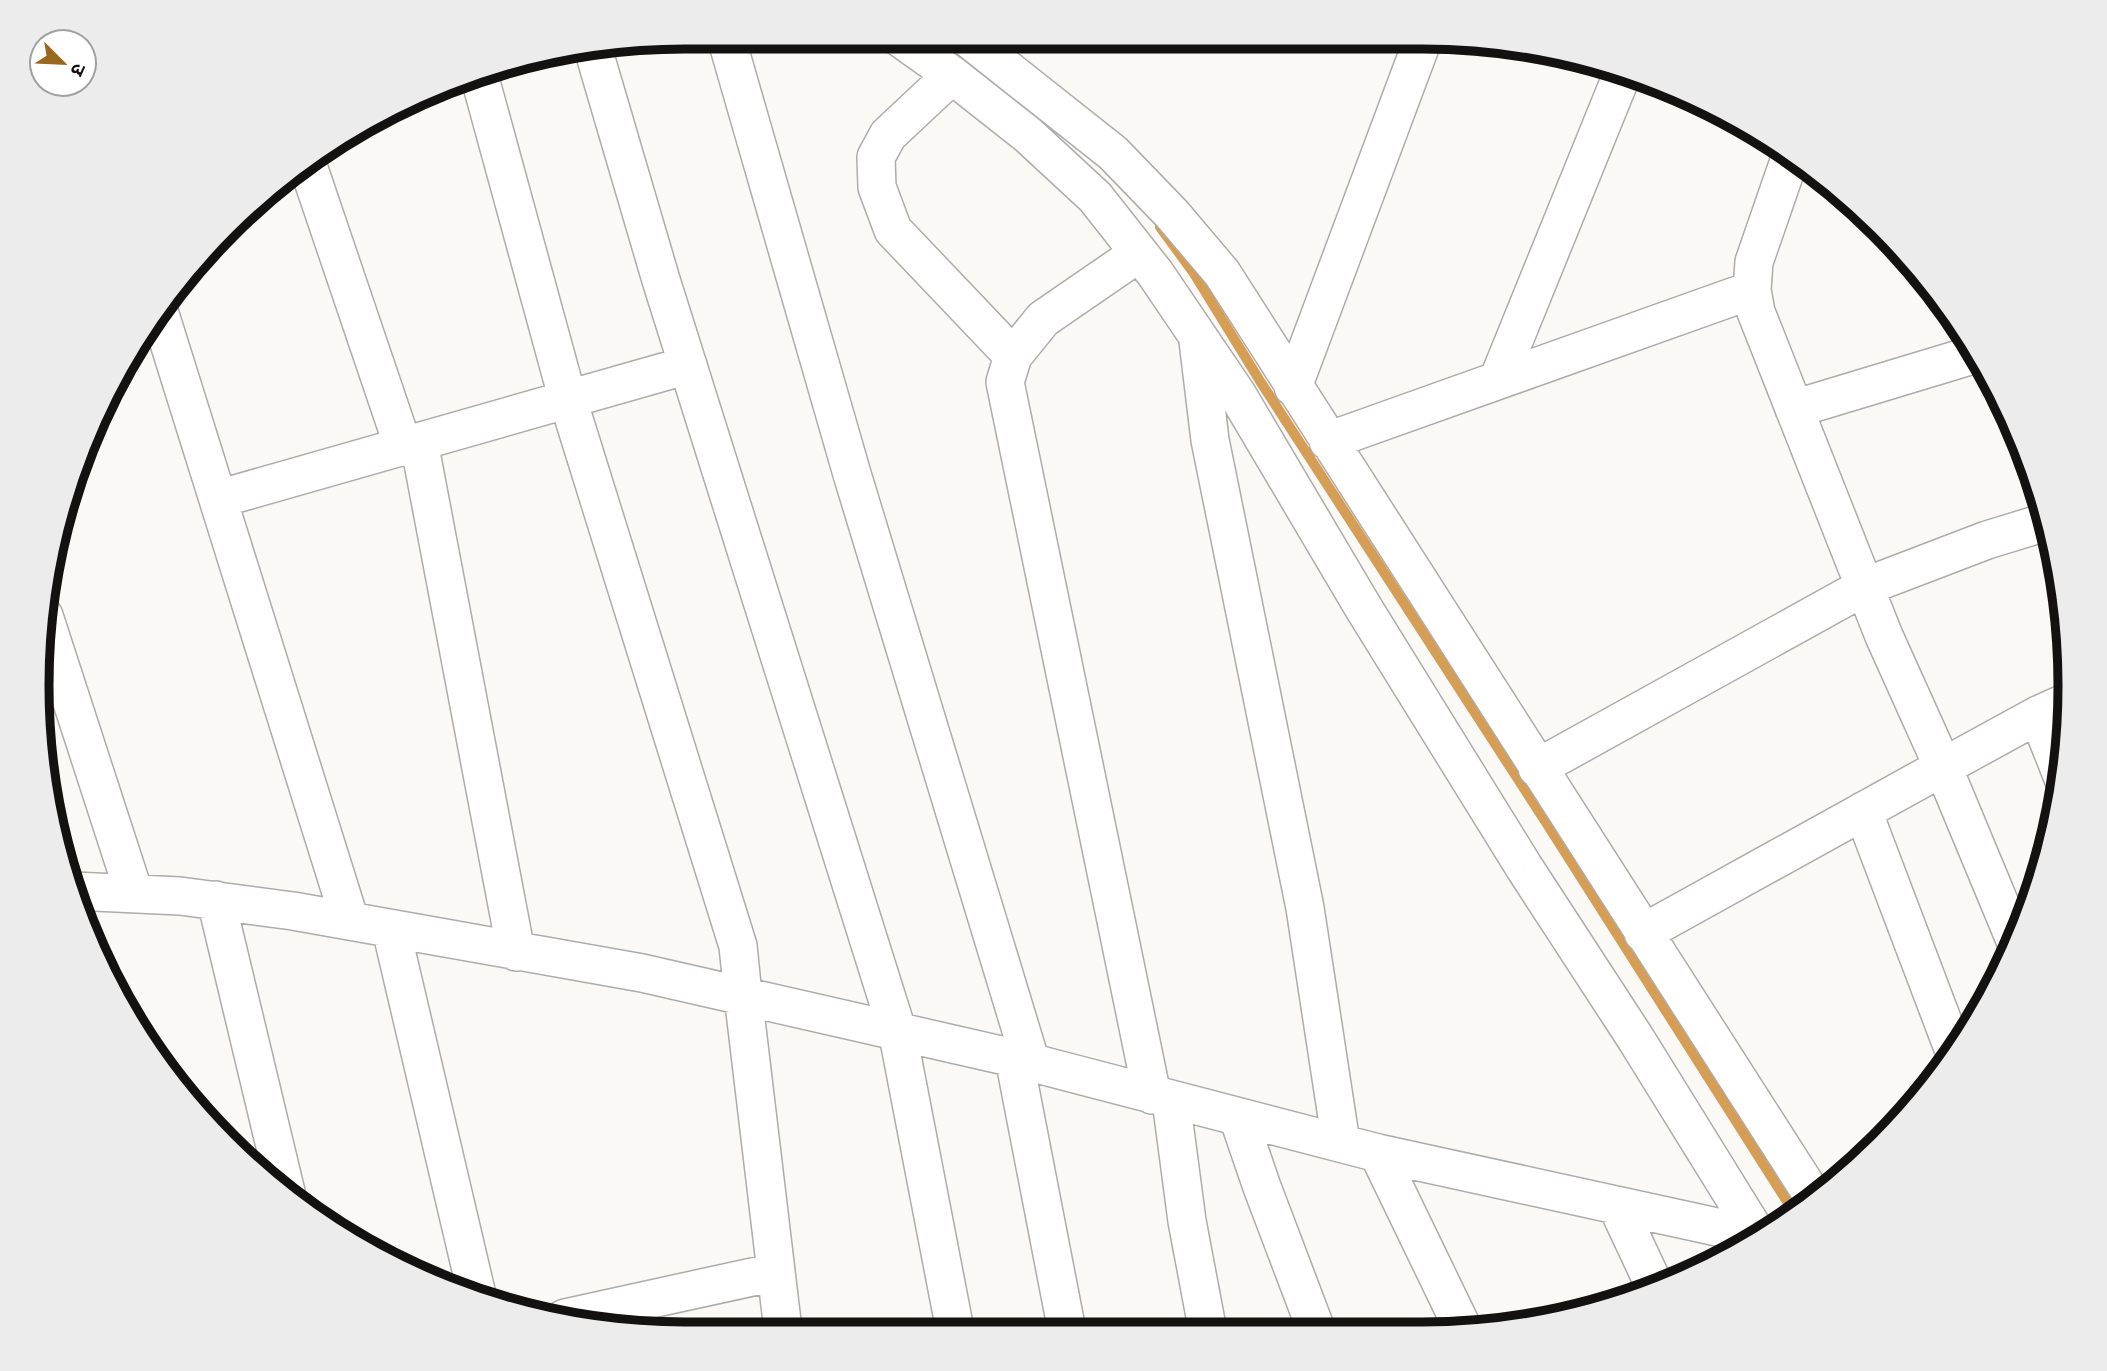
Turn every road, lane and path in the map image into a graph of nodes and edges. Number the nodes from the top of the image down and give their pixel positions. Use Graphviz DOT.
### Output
graph roads {
  1 [pos="729,49"];
  2 [pos="915,49"];
  3 [pos="1419,49"];
  4 [pos="1004,51"];
  5 [pos="595,55"];
  6 [pos="952,75"];
  7 [pos="1619,81"];
  8 [pos="481,83"];
  9 [pos="1787,165"];
  10 [pos="310,172"];
  11 [pos="1139,253"];
  12 [pos="1752,290"];
  13 [pos="163,323"];
  14 [pos="1198,336"];
  15 [pos="1013,356"];
  16 [pos="1967,357"];
  17 [pos="688,365"];
  18 [pos="1498,380"];
  19 [pos="1293,387"];
  20 [pos="568,400"];
  21 [pos="1794,409"];
  22 [pos="1328,440"];
  23 [pos="411,444"];
  24 [pos="218,499"];
  25 [pos="2037,525"];
  26 [pos="1864,587"];
  27 [pos="51,637"];
  28 [pos="2052,709"];
  29 [pos="2056,735"];
  30 [pos="1943,767"];
  31 [pos="1537,768"];
  32 [pos="1863,811"];
  33 [pos="83,891"];
  34 [pos="134,893"];
  35 [pos="216,900"];
  36 [pos="350,921"];
  37 [pos="2010,928"];
  38 [pos="391,929"];
  39 [pos="1643,933"];
  40 [pos="516,952"];
  41 [pos="743,995"];
  42 [pos="897,1030"];
  43 [pos="1950,1040"];
  44 [pos="1022,1060"];
  45 [pos="1161,1098"];
  46 [pos="1238,1117"];
  47 [pos="1340,1143"];
  48 [pos="1378,1153"];
  49 [pos="283,1177"];
  50 [pos="1809,1190"];
  51 [pos="1617,1206"];
  52 [pos="1753,1229"];
  53 [pos="1746,1233"];
  54 [pos="775,1272"];
  55 [pos="1651,1279"];
  56 [pos="475,1286"];
  57 [pos="584,1314"];
  58 [pos="1459,1321"];
  59 [pos="782,1322"];
  60 [pos="953,1322"];
  61 [pos="1066,1322"];
  62 [pos="1206,1322"];
  63 [pos="1313,1322"];
  1 -- 44 [label="street"];
  2 -- 6 [label="street"];
  3 -- 19 [label="street"];
  4 -- 19 [label="street"];
  5 -- 17 [label="street"];
  6 -- 11 [label="street"];
  6 -- 15 [label="street"];
  7 -- 18 [label="street"];
  8 -- 20 [label="street"];
  9 -- 12 [label="street"];
  10 -- 23 [label="street"];
  11 -- 14 [label="street"];
  11 -- 15 [label="street"];
  12 -- 18 [label="street"];
  12 -- 21 [label="street"];
  13 -- 24 [label="street"];
  14 -- 47 [label="street"];
  14 -- 52 [label="street"];
  15 -- 45 [label="street"];
  16 -- 21 [label="street"];
  17 -- 20 [label="street"];
  17 -- 42 [label="street"];
  18 -- 22 [label="street"];
  19 -- 22 [label="street"];
  20 -- 23 [label="street"];
  20 -- 41 [label="street"];
  21 -- 26 [label="street"];
  22 -- 31 [label="street"];
  23 -- 24 [label="street"];
  23 -- 40 [label="street"];
  24 -- 36 [label="street"];
  25 -- 26 [label="street"];
  26 -- 30 [label="street"];
  26 -- 31 [label="street"];
  27 -- 34 [label="street"];
  28 -- 29 [label="street"];
  28 -- 30 [label="street"];
  30 -- 32 [label="street"];
  30 -- 37 [label="street"];
  31 -- 39 [label="street"];
  32 -- 39 [label="street"];
  32 -- 43 [label="street"];
  33 -- 34 [label="street"];
  34 -- 35 [label="street"];
  35 -- 36 [label="street"];
  35 -- 49 [label="street"];
  36 -- 38 [label="street"];
  38 -- 40 [label="street"];
  38 -- 56 [label="street"];
  39 -- 50 [label="street"];
  40 -- 41 [label="street"];
  41 -- 42 [label="street"];
  41 -- 54 [label="street"];
  42 -- 44 [label="street"];
  42 -- 60 [label="street"];
  44 -- 45 [label="street"];
  44 -- 61 [label="street"];
  45 -- 46 [label="street"];
  45 -- 62 [label="street"];
  46 -- 47 [label="street"];
  46 -- 63 [label="street"];
  47 -- 48 [label="street"];
  48 -- 51 [label="street"];
  48 -- 58 [label="street"];
  51 -- 53 [label="street"];
  51 -- 55 [label="street"];
  54 -- 57 [label="street"];
  54 -- 59 [label="street"];
}
